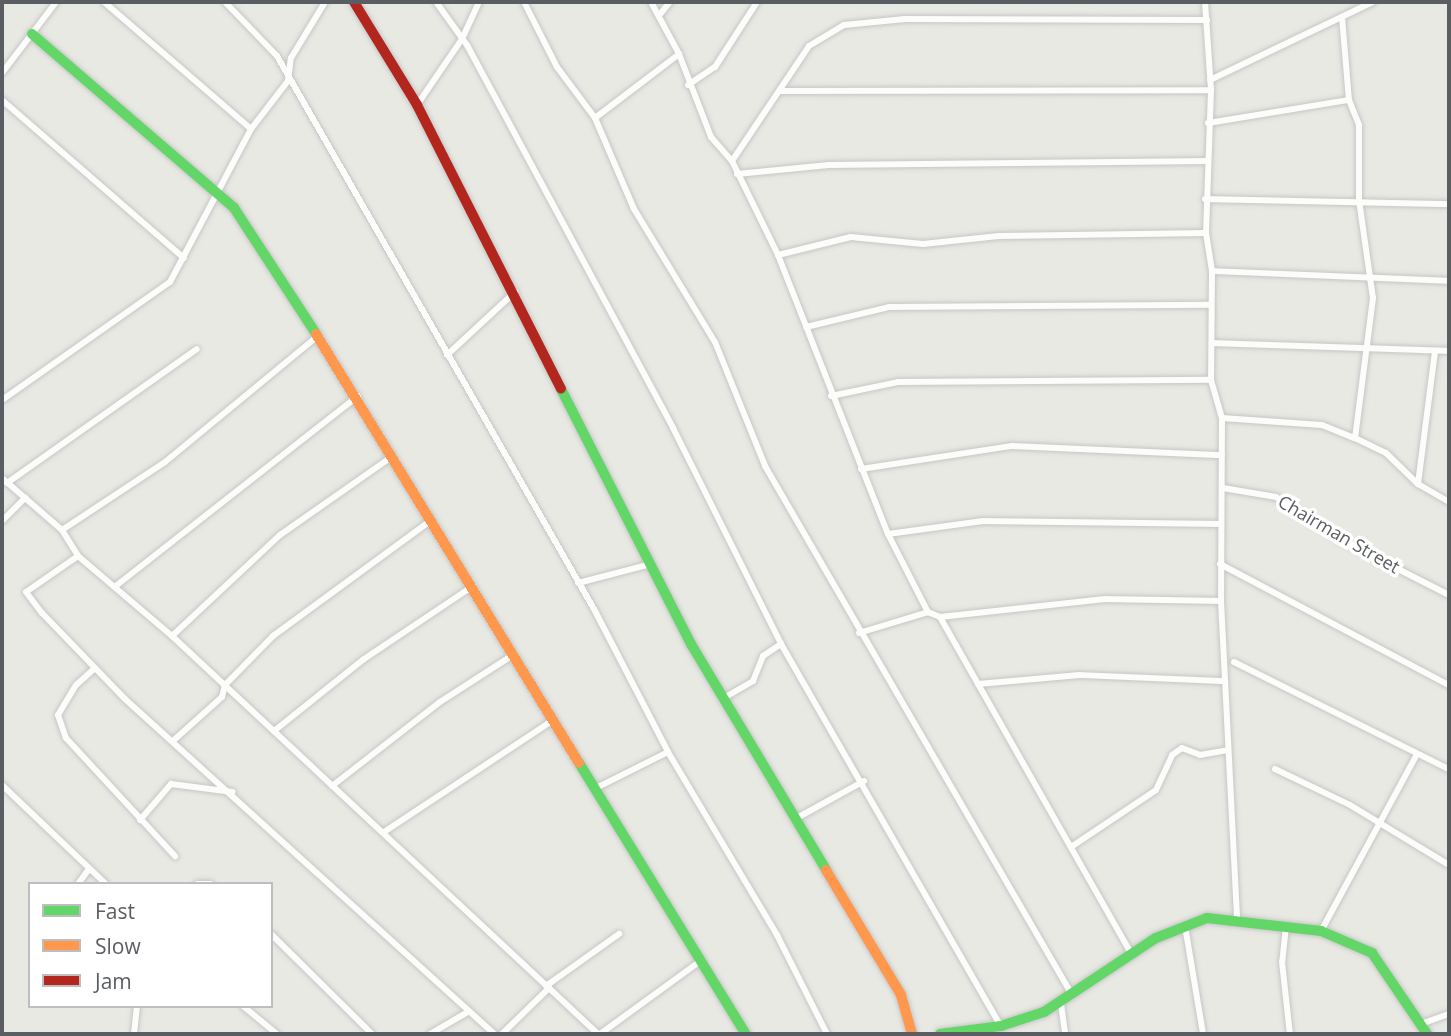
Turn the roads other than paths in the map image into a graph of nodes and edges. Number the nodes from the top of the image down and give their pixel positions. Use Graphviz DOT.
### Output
graph roads {
  1 [pos="56,2"];
  2 [pos="104,2"];
  3 [pos="225,2"];
  4 [pos="324,2"];
  5 [pos="354,2"];
  6 [pos="436,2"];
  7 [pos="479,2"];
  8 [pos="524,2"];
  9 [pos="651,2"];
  10 [pos="670,2"];
  11 [pos="757,2"];
  12 [pos="1205,2"];
  13 [pos="1373,2"];
  14 [pos="661,13"];
  15 [pos="1342,17"];
  16 [pos="1208,20"];
  17 [pos="32,34"];
  18 [pos="462,39"];
  19 [pos="679,54"];
  20 [pos="2,73"];
  21 [pos="1210,80"];
  22 [pos="288,81"];
  23 [pos="688,85"];
  24 [pos="1211,90"];
  25 [pos="780,91"];
  26 [pos="2,100"];
  27 [pos="1349,100"];
  28 [pos="417,105"];
  29 [pos="595,118"];
  30 [pos="1208,123"];
  31 [pos="251,129"];
  32 [pos="732,161"];
  33 [pos="1207,161"];
  34 [pos="737,174"];
  35 [pos="220,193"];
  36 [pos="1205,199"];
  37 [pos="1359,200"];
  38 [pos="1449,204"];
  39 [pos="1206,233"];
  40 [pos="778,255"];
  41 [pos="184,258"];
  42 [pos="1212,271"];
  43 [pos="1371,274"];
  44 [pos="1449,281"];
  45 [pos="515,291"];
  46 [pos="1210,306"];
  47 [pos="806,327"];
  48 [pos="319,335"];
  49 [pos="1213,343"];
  50 [pos="1369,346"];
  51 [pos="197,349"];
  52 [pos="1435,351"];
  53 [pos="1449,351"];
  54 [pos="447,355"];
  55 [pos="1211,380"];
  56 [pos="358,396"];
  57 [pos="831,396"];
  58 [pos="2,400"];
  59 [pos="1222,418"];
  60 [pos="1355,438"];
  61 [pos="1222,455"];
  62 [pos="390,458"];
  63 [pos="861,469"];
  64 [pos="5,480"];
  65 [pos="1418,484"];
  66 [pos="1223,488"];
  67 [pos="25,498"];
  68 [pos="1449,502"];
  69 [pos="2,521"];
  70 [pos="429,522"];
  71 [pos="1220,524"];
  72 [pos="62,530"];
  73 [pos="888,534"];
  74 [pos="78,556"];
  75 [pos="651,564"];
  76 [pos="1220,564"];
  77 [pos="578,583"];
  78 [pos="117,585"];
  79 [pos="473,586"];
  80 [pos="1449,595"];
  81 [pos="1221,601"];
  82 [pos="928,612"];
  83 [pos="940,617"];
  84 [pos="859,633"];
  85 [pos="172,636"];
  86 [pos="781,644"];
  87 [pos="514,654"];
  88 [pos="1234,662"];
  89 [pos="95,668"];
  90 [pos="1224,681"];
  91 [pos="978,684"];
  92 [pos="225,685"];
  93 [pos="1449,685"];
  94 [pos="722,699"];
  95 [pos="553,720"];
  96 [pos="274,731"];
  97 [pos="174,740"];
  98 [pos="1228,750"];
  99 [pos="668,752"];
  100 [pos="1417,754"];
  101 [pos="1275,769"];
  102 [pos="1449,769"];
  103 [pos="864,781"];
  104 [pos="2,785"];
  105 [pos="332,786"];
  106 [pos="596,789"];
  107 [pos="232,792"];
  108 [pos="793,819"];
  109 [pos="140,820"];
  110 [pos="1379,822"];
  111 [pos="384,832"];
  112 [pos="1071,847"];
  113 [pos="175,856"];
  114 [pos="1449,865"];
  115 [pos="89,869"];
  116 [pos="79,882"];
  117 [pos="104,882"];
  118 [pos="1237,920"];
  119 [pos="1185,922"];
  120 [pos="1286,926"];
  121 [pos="1321,931"];
  122 [pos="619,934"];
  123 [pos="273,936"];
  124 [pos="1131,953"];
  125 [pos="702,960"];
  126 [pos="547,987"];
  127 [pos="1071,993"];
  128 [pos="1061,1004"];
  129 [pos="137,1008"];
  130 [pos="245,1008"];
  131 [pos="466,1013"];
  132 [pos="1449,1014"];
  133 [pos="1420,1024"];
  134 [pos="1002,1026"];
  135 [pos="134,1034"];
  136 [pos="277,1034"];
  137 [pos="372,1034"];
  138 [pos="430,1034"];
  139 [pos="495,1034"];
  140 [pos="502,1034"];
  141 [pos="599,1034"];
  142 [pos="746,1034"];
  143 [pos="827,1034"];
  144 [pos="912,1034"];
  145 [pos="940,1034"];
  146 [pos="1065,1034"];
  147 [pos="1203,1034"];
  148 [pos="1290,1034"];
  149 [pos="1427,1034"];
  1 -- 17 [label="street"];
  2 -- 31 [label="street"];
  3 -- 22 [label="street"];
  4 -- 22 [label="street"];
  5 -- 28 [label="street"];
  6 -- 18 [label="street"];
  7 -- 18 [label="street"];
  8 -- 29 [label="street"];
  9 -- 14 [label="street"];
  10 -- 14 [label="street"];
  11 -- 23 [label="street"];
  12 -- 16 [label="street"];
  13 -- 15 [label="street"];
  14 -- 19 [label="street"];
  15 -- 21 [label="street"];
  15 -- 27 [label="street"];
  16 -- 21 [label="street"];
  16 -- 25 [label="street"];
  17 -- 20 [label="street"];
  17 -- 35 [label="street"];
  18 -- 28 [label="street"];
  18 -- 86 [label="street"];
  19 -- 23 [label="street"];
  19 -- 29 [label="street"];
  21 -- 24 [label="street"];
  22 -- 31 [label="street"];
  22 -- 54 [label="street"];
  23 -- 32 [label="street"];
  24 -- 25 [label="street"];
  24 -- 30 [label="street"];
  25 -- 32 [label="street"];
  26 -- 41 [label="street"];
  27 -- 30 [label="street"];
  27 -- 37 [label="street"];
  28 -- 45 [label="street"];
  29 -- 84 [label="street"];
  30 -- 33 [label="street"];
  31 -- 35 [label="street"];
  32 -- 34 [label="street"];
  33 -- 34 [label="street"];
  33 -- 36 [label="street"];
  34 -- 40 [label="street"];
  35 -- 41 [label="street"];
  35 -- 48 [label="street"];
  36 -- 37 [label="street"];
  36 -- 39 [label="street"];
  37 -- 38 [label="street"];
  37 -- 43 [label="street"];
  39 -- 40 [label="street"];
  39 -- 42 [label="street"];
  40 -- 47 [label="street"];
  41 -- 58 [label="street"];
  42 -- 43 [label="street"];
  42 -- 46 [label="street"];
  43 -- 44 [label="street"];
  43 -- 50 [label="street"];
  45 -- 54 [label="street"];
  45 -- 75 [label="street"];
  46 -- 47 [label="street"];
  46 -- 49 [label="street"];
  47 -- 57 [label="street"];
  48 -- 56 [label="street"];
  48 -- 72 [label="street"];
  49 -- 50 [label="street"];
  49 -- 55 [label="street"];
  50 -- 52 [label="street"];
  50 -- 60 [label="street"];
  51 -- 64 [label="street"];
  52 -- 53 [label="street"];
  52 -- 65 [label="street"];
  54 -- 77 [label="street"];
  55 -- 57 [label="street"];
  55 -- 59 [label="street"];
  56 -- 62 [label="street"];
  56 -- 78 [label="street"];
  57 -- 63 [label="street"];
  59 -- 60 [label="street"];
  59 -- 61 [label="street"];
  60 -- 65 [label="street"];
  61 -- 63 [label="street"];
  61 -- 66 [label="street"];
  62 -- 70 [label="street"];
  62 -- 85 [label="street"];
  63 -- 73 [label="street"];
  64 -- 67 [label="street"];
  65 -- 68 [label="street"];
  66 -- 71 [label="street"];
  66 -- 80 [label="street, Chairman Street"];
  67 -- 69 [label="street"];
  67 -- 72 [label="street"];
  70 -- 79 [label="street"];
  70 -- 92 [label="street"];
  71 -- 73 [label="street"];
  71 -- 76 [label="street"];
  72 -- 74 [label="street"];
  73 -- 82 [label="street"];
  74 -- 78 [label="street"];
  74 -- 89 [label="street"];
  75 -- 77 [label="street"];
  75 -- 94 [label="street"];
  76 -- 81 [label="street"];
  76 -- 93 [label="street"];
  77 -- 99 [label="street"];
  78 -- 85 [label="street"];
  79 -- 87 [label="street"];
  79 -- 96 [label="street"];
  81 -- 83 [label="street"];
  81 -- 90 [label="street"];
  82 -- 83 [label="street"];
  82 -- 84 [label="street"];
  83 -- 91 [label="street"];
  84 -- 127 [label="street"];
  85 -- 92 [label="street"];
  86 -- 94 [label="street"];
  86 -- 103 [label="street"];
  87 -- 95 [label="street"];
  87 -- 105 [label="street"];
  88 -- 100 [label="street"];
  89 -- 97 [label="street"];
  89 -- 109 [label="street"];
  90 -- 91 [label="street"];
  90 -- 98 [label="street"];
  91 -- 112 [label="street"];
  92 -- 96 [label="street"];
  92 -- 97 [label="street"];
  94 -- 108 [label="street"];
  95 -- 106 [label="street"];
  95 -- 111 [label="street"];
  96 -- 105 [label="street"];
  97 -- 107 [label="street"];
  98 -- 112 [label="street"];
  98 -- 118 [label="street"];
  99 -- 106 [label="street"];
  99 -- 143 [label="street"];
  100 -- 102 [label="street"];
  100 -- 110 [label="street"];
  101 -- 110 [label="street"];
  103 -- 108 [label="street"];
  103 -- 134 [label="street"];
  104 -- 115 [label="street"];
  105 -- 111 [label="street"];
  106 -- 125 [label="street"];
  107 -- 109 [label="street"];
  107 -- 131 [label="street"];
  108 -- 144 [label="street"];
  109 -- 113 [label="street"];
  110 -- 114 [label="street"];
  110 -- 121 [label="street"];
  111 -- 126 [label="street"];
  112 -- 124 [label="street"];
  115 -- 116 [label="street"];
  115 -- 117 [label="street"];
  118 -- 119 [label="street"];
  118 -- 120 [label="street"];
  119 -- 124 [label="street"];
  119 -- 147 [label="street"];
  120 -- 121 [label="street"];
  120 -- 148 [label="street"];
  121 -- 133 [label="street"];
  122 -- 126 [label="street"];
  123 -- 137 [label="street"];
  124 -- 127 [label="street"];
  125 -- 141 [label="street"];
  125 -- 142 [label="street"];
  126 -- 140 [label="street"];
  126 -- 141 [label="street"];
  127 -- 128 [label="street"];
  128 -- 134 [label="street"];
  128 -- 146 [label="street"];
  129 -- 135 [label="street"];
  130 -- 136 [label="street"];
  131 -- 138 [label="street"];
  131 -- 139 [label="street"];
  132 -- 133 [label="street"];
  133 -- 149 [label="street"];
  134 -- 145 [label="street"];
}
